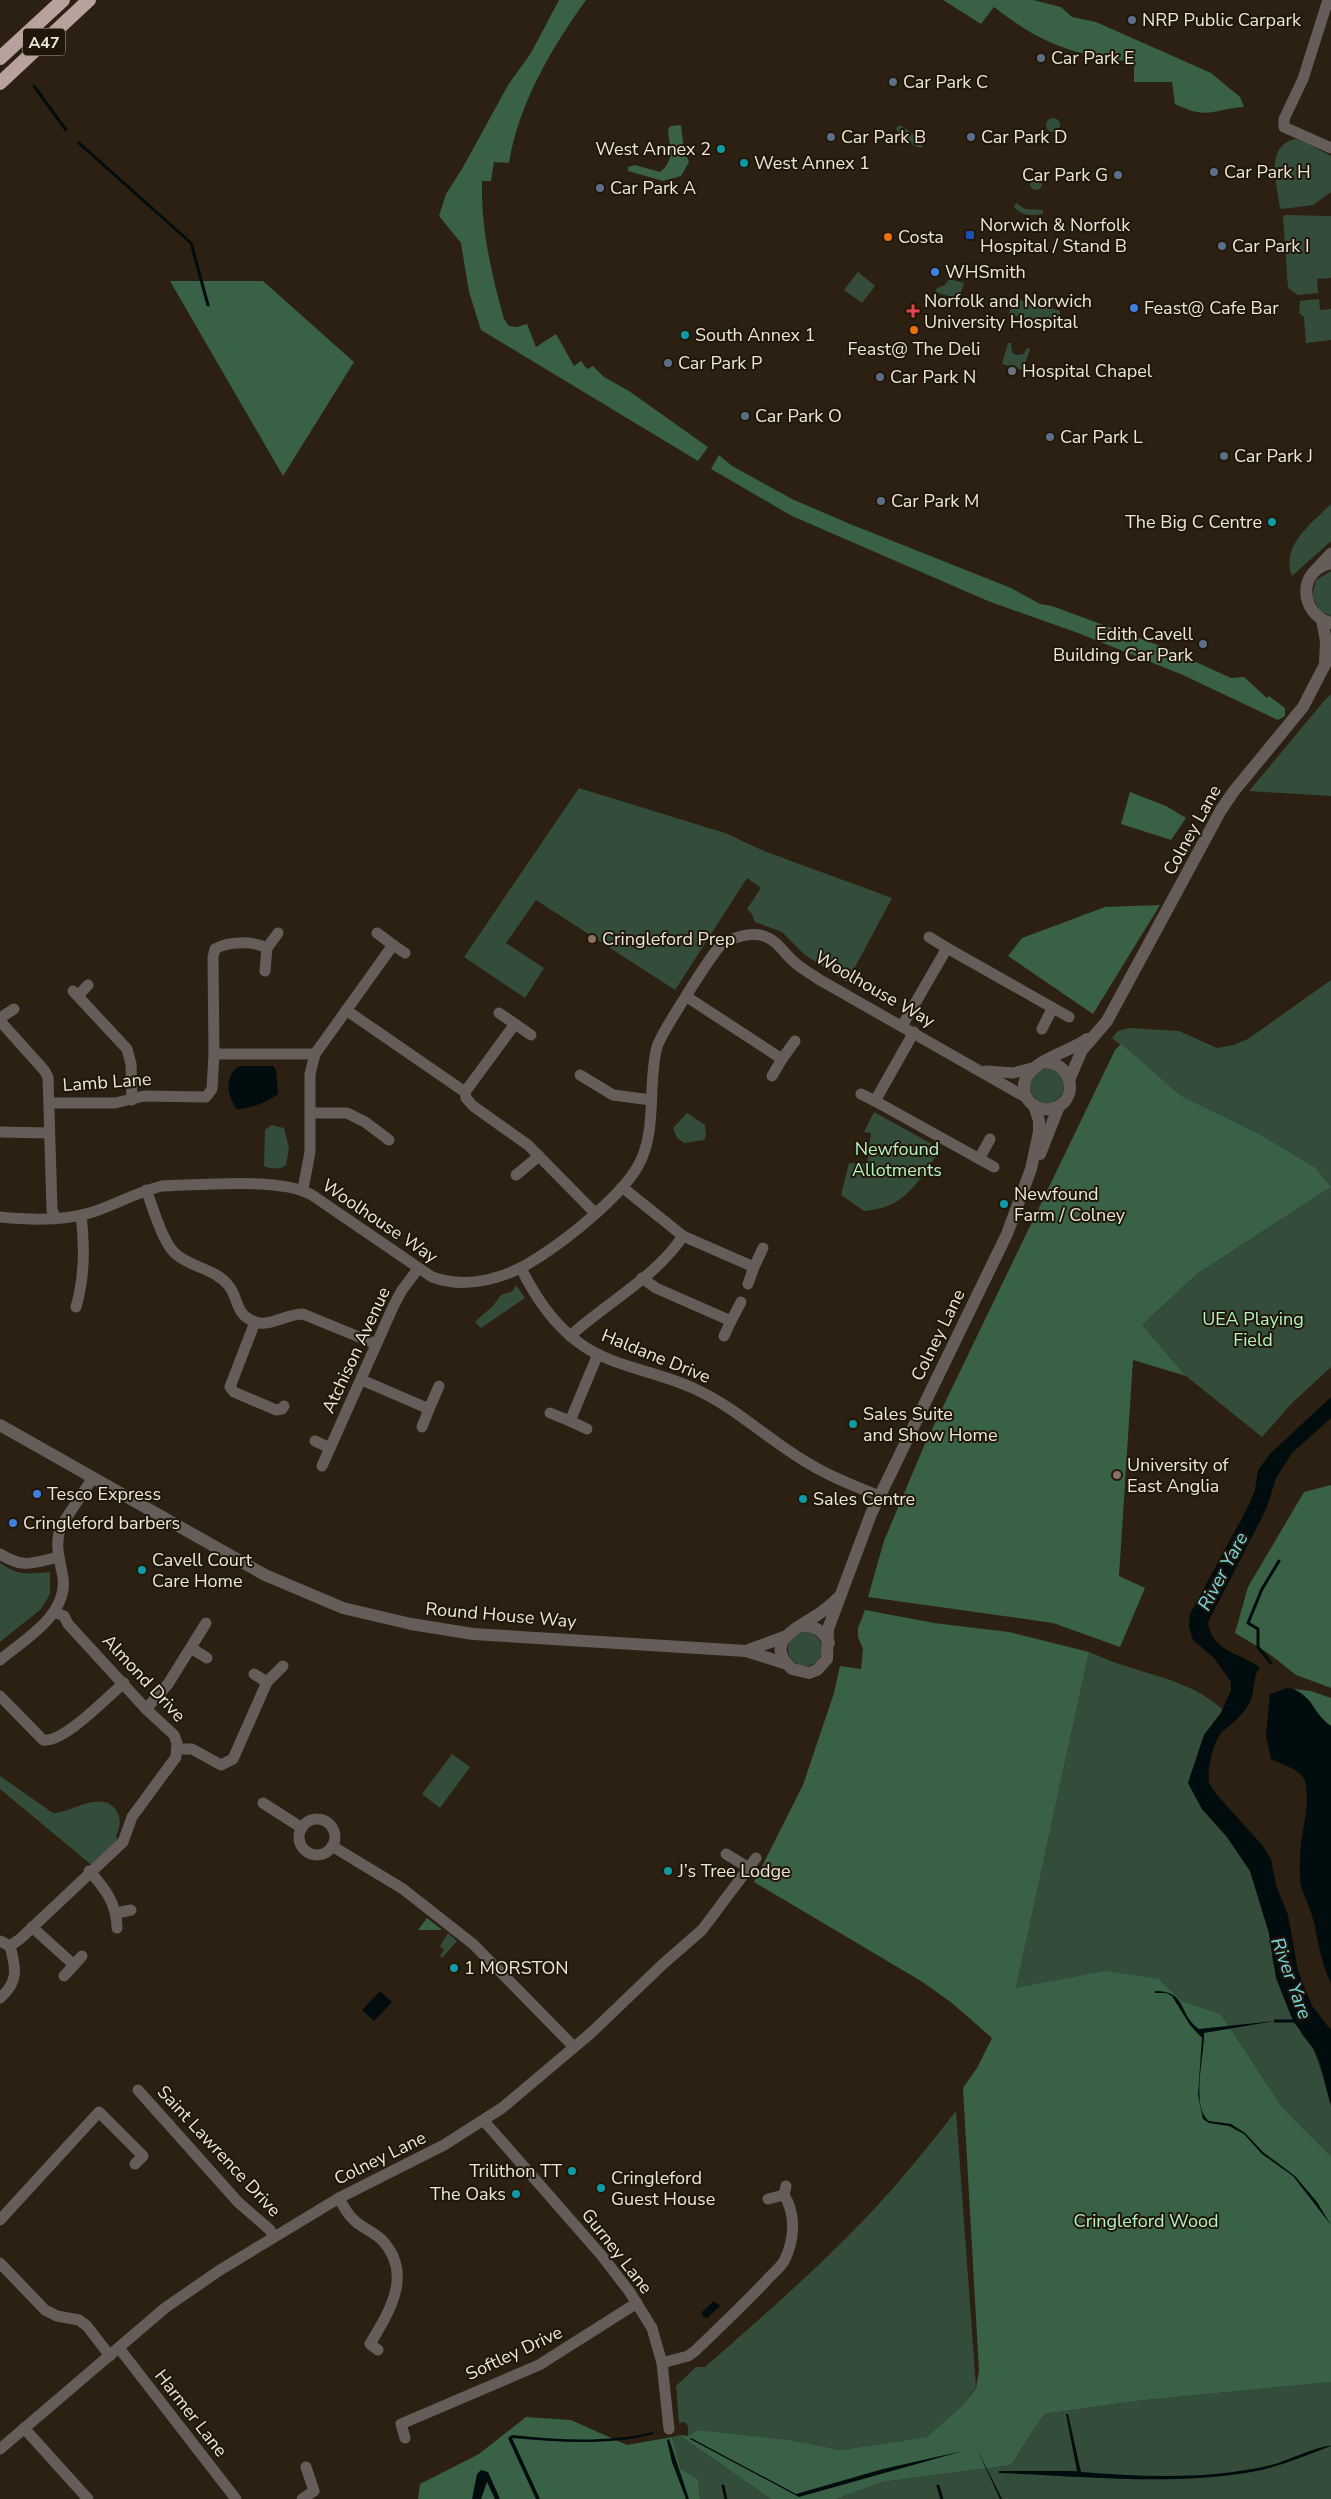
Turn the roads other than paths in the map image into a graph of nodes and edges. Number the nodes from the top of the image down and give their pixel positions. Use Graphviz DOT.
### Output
graph roads {
  1 [pos="62,0"];
  2 [pos="89,0"];
  3 [pos="1328,0"];
  4 [pos="0,58"];
  5 [pos="0,83"];
  6 [pos="1331,148"];
  7 [pos="1331,553"];
  8 [pos="1331,563"];
  9 [pos="1315,570"];
  10 [pos="1326,621"];
  11 [pos="1331,653"];
  12 [pos="1324,666"];
  13 [pos="278,933"];
  14 [pos="376,933"];
  15 [pos="930,938"];
  16 [pos="394,945"];
  17 [pos="267,948"];
  18 [pos="947,948"];
  19 [pos="405,953"];
  20 [pos="265,971"];
  21 [pos="88,985"];
  22 [pos="687,996"];
  23 [pos="14,1009"];
  24 [pos="1052,1009"];
  25 [pos="346,1010"];
  26 [pos="499,1013"];
  27 [pos="1069,1017"];
  28 [pos="0,1020"];
  29 [pos="1106,1021"];
  30 [pos="515,1024"];
  31 [pos="902,1026"];
  32 [pos="1042,1029"];
  33 [pos="914,1032"];
  34 [pos="531,1035"];
  35 [pos="795,1041"];
  36 [pos="214,1054"];
  37 [pos="315,1054"];
  38 [pos="782,1059"];
  39 [pos="1036,1066"];
  40 [pos="982,1070"];
  41 [pos="580,1075"];
  42 [pos="772,1076"];
  43 [pos="1070,1078"];
  44 [pos="465,1092"];
  45 [pos="861,1094"];
  46 [pos="132,1100"];
  47 [pos="652,1100"];
  48 [pos="876,1101"];
  49 [pos="1030,1102"];
  50 [pos="50,1103"];
  51 [pos="1059,1106"];
  52 [pos="310,1113"];
  53 [pos="0,1132"];
  54 [pos="49,1133"];
  55 [pos="990,1139"];
  56 [pos="389,1140"];
  57 [pos="539,1156"];
  58 [pos="979,1158"];
  59 [pos="994,1167"];
  60 [pos="1031,1169"];
  61 [pos="516,1176"];
  62 [pos="622,1187"];
  63 [pos="302,1189"];
  64 [pos="146,1190"];
  65 [pos="594,1212"];
  66 [pos="81,1215"];
  67 [pos="0,1217"];
  68 [pos="55,1217"];
  69 [pos="683,1236"];
  70 [pos="763,1248"];
  71 [pos="754,1267"];
  72 [pos="418,1268"];
  73 [pos="521,1268"];
  74 [pos="642,1278"];
  75 [pos="748,1284"];
  76 [pos="741,1302"];
  77 [pos="76,1307"];
  78 [pos="731,1321"];
  79 [pos="255,1322"];
  80 [pos="570,1336"];
  81 [pos="724,1336"];
  82 [pos="376,1344"];
  83 [pos="598,1354"];
  84 [pos="362,1380"];
  85 [pos="439,1386"];
  86 [pos="284,1406"];
  87 [pos="429,1409"];
  88 [pos="550,1413"];
  89 [pos="570,1421"];
  90 [pos="0,1425"];
  91 [pos="422,1427"];
  92 [pos="586,1429"];
  93 [pos="315,1441"];
  94 [pos="330,1448"];
  95 [pos="322,1466"];
  96 [pos="92,1479"];
  97 [pos="879,1496"];
  98 [pos="1,1550"];
  99 [pos="58,1557"];
  100 [pos="839,1597"];
  101 [pos="54,1612"];
  102 [pos="206,1623"];
  103 [pos="800,1626"];
  104 [pos="784,1638"];
  105 [pos="828,1644"];
  106 [pos="191,1648"];
  107 [pos="746,1650"];
  108 [pos="207,1658"];
  109 [pos="0,1660"];
  110 [pos="787,1664"];
  111 [pos="283,1666"];
  112 [pos="254,1674"];
  113 [pos="267,1682"];
  114 [pos="124,1683"];
  115 [pos="0,1696"];
  116 [pos="146,1709"];
  117 [pos="177,1749"];
  118 [pos="263,1803"];
  119 [pos="302,1828"];
  120 [pos="332,1846"];
  121 [pos="726,1854"];
  122 [pos="756,1858"];
  123 [pos="749,1868"];
  124 [pos="90,1871"];
  125 [pos="132,1910"];
  126 [pos="117,1913"];
  127 [pos="32,1927"];
  128 [pos="117,1928"];
  129 [pos="5,1943"];
  130 [pos="64,1976"];
  131 [pos="0,1998"];
  132 [pos="574,2047"];
  133 [pos="138,2090"];
  134 [pos="484,2121"];
  135 [pos="135,2164"];
  136 [pos="339,2198"];
  137 [pos="768,2199"];
  138 [pos="0,2220"];
  139 [pos="274,2237"];
  140 [pos="0,2263"];
  141 [pos="637,2303"];
  142 [pos="378,2350"];
  143 [pos="115,2352"];
  144 [pos="662,2363"];
  145 [pos="24,2428"];
  146 [pos="669,2429"];
  147 [pos="405,2438"];
  148 [pos="0,2449"];
  149 [pos="306,2467"];
  150 [pos="317,2495"];
  151 [pos="88,2499"];
  152 [pos="236,2499"];
  153 [pos="302,2499"];
  1 -- 4 [label="highway, A47"];
  2 -- 5 [label="highway, A47"];
  3 -- 6 [label="street"];
  7 -- 9 [label="street, Colney Lane"];
  8 -- 9 [label="street"];
  9 -- 10 [label="street, Colney Lane"];
  10 -- 12 [label="street, Colney Lane"];
  11 -- 12 [label="street, Colney Lane"];
  12 -- 29 [label="street, Colney Lane"];
  13 -- 17 [label="street"];
  14 -- 16 [label="street"];
  15 -- 18 [label="street"];
  16 -- 19 [label="street"];
  16 -- 25 [label="street"];
  17 -- 20 [label="street"];
  17 -- 36 [label="street, Lamb Lane"];
  18 -- 24 [label="street"];
  18 -- 31 [label="street"];
  21 -- 46 [label="street"];
  22 -- 31 [label="street, Woolhouse Way"];
  22 -- 38 [label="street"];
  22 -- 47 [label="street, Woolhouse Way"];
  23 -- 28 [label="street"];
  24 -- 27 [label="street"];
  24 -- 32 [label="street"];
  25 -- 37 [label="street"];
  25 -- 44 [label="street"];
  26 -- 30 [label="street"];
  28 -- 50 [label="street"];
  29 -- 39 [label="street, Colney Lane"];
  29 -- 43 [label="street, Colney Lane"];
  30 -- 34 [label="street"];
  30 -- 44 [label="street"];
  31 -- 33 [label="street, Woolhouse Way"];
  33 -- 40 [label="street, Woolhouse Way"];
  33 -- 48 [label="street"];
  35 -- 38 [label="street"];
  36 -- 37 [label="street"];
  36 -- 46 [label="street, Lamb Lane"];
  37 -- 52 [label="street"];
  38 -- 42 [label="street"];
  39 -- 40 [label="street, Woolhouse Way"];
  39 -- 43 [label="street"];
  39 -- 49 [label="street, Colney Lane"];
  40 -- 49 [label="street, Woolhouse Way"];
  41 -- 47 [label="street"];
  43 -- 51 [label="street, Colney Lane"];
  44 -- 57 [label="street"];
  45 -- 48 [label="street"];
  46 -- 50 [label="street, Lamb Lane"];
  47 -- 62 [label="street, Woolhouse Way"];
  48 -- 58 [label="street"];
  49 -- 51 [label="street"];
  49 -- 60 [label="street, Colney Lane"];
  50 -- 54 [label="street, Lamb Lane"];
  51 -- 60 [label="street, Colney Lane"];
  52 -- 56 [label="street"];
  52 -- 63 [label="street"];
  53 -- 54 [label="street"];
  54 -- 68 [label="street, Lamb Lane"];
  55 -- 58 [label="street"];
  57 -- 61 [label="street"];
  57 -- 65 [label="street"];
  58 -- 59 [label="street"];
  60 -- 97 [label="street, Colney Lane"];
  62 -- 65 [label="street, Woolhouse Way"];
  62 -- 69 [label="street"];
  63 -- 64 [label="street, Woolhouse Way"];
  63 -- 72 [label="street, Woolhouse Way"];
  64 -- 66 [label="street, Woolhouse Way"];
  64 -- 79 [label="street"];
  65 -- 73 [label="street, Woolhouse Way"];
  66 -- 68 [label="street, Woolhouse Way"];
  66 -- 77 [label="street"];
  67 -- 68 [label="street, Woolhouse Way"];
  69 -- 71 [label="street"];
  69 -- 74 [label="street"];
  70 -- 71 [label="street"];
  71 -- 75 [label="street"];
  72 -- 73 [label="street, Woolhouse Way"];
  72 -- 82 [label="street, Atchison Avenue"];
  73 -- 80 [label="street, Haldane Drive"];
  74 -- 78 [label="street"];
  74 -- 80 [label="street"];
  76 -- 78 [label="street"];
  78 -- 81 [label="street"];
  79 -- 82 [label="street"];
  79 -- 86 [label="street"];
  80 -- 83 [label="street, Haldane Drive"];
  82 -- 84 [label="street, Atchison Avenue"];
  83 -- 89 [label="street"];
  83 -- 97 [label="street, Haldane Drive"];
  84 -- 87 [label="street"];
  84 -- 94 [label="street, Atchison Avenue"];
  85 -- 87 [label="street"];
  87 -- 91 [label="street"];
  88 -- 89 [label="street"];
  89 -- 92 [label="street"];
  90 -- 96 [label="street, Round House Way"];
  93 -- 94 [label="street"];
  94 -- 95 [label="street, Atchison Avenue"];
  96 -- 99 [label="street"];
  96 -- 107 [label="street, Round House Way"];
  97 -- 100 [label="street, Colney Lane"];
  98 -- 99 [label="street"];
  99 -- 101 [label="street"];
  100 -- 103 [label="street, Colney Lane"];
  100 -- 105 [label="street, Colney Lane"];
  101 -- 109 [label="street"];
  101 -- 114 [label="street, Almond Drive"];
  102 -- 106 [label="street"];
  103 -- 104 [label="street, Colney Lane"];
  103 -- 105 [label="street"];
  104 -- 107 [label="street, Round House Way"];
  104 -- 110 [label="street"];
  105 -- 110 [label="street, Colney Lane"];
  106 -- 108 [label="street"];
  106 -- 116 [label="street"];
  107 -- 110 [label="street, Round House Way"];
  111 -- 113 [label="street"];
  112 -- 113 [label="street"];
  113 -- 117 [label="street"];
  114 -- 115 [label="street"];
  114 -- 116 [label="street, Almond Drive"];
  116 -- 117 [label="street, Almond Drive"];
  117 -- 124 [label="street, Almond Drive"];
  118 -- 119 [label="street"];
  119 -- 120 [label="street"];
  119 -- 120 [label="street"];
  120 -- 132 [label="street"];
  121 -- 123 [label="street"];
  122 -- 123 [label="street, Colney Lane"];
  123 -- 132 [label="street, Colney Lane"];
  124 -- 126 [label="street"];
  124 -- 127 [label="street, Almond Drive"];
  125 -- 126 [label="street"];
  126 -- 128 [label="street"];
  127 -- 129 [label="street, Almond Drive"];
  127 -- 130 [label="street"];
  129 -- 131 [label="street"];
  132 -- 134 [label="street, Colney Lane"];
  133 -- 139 [label="street, Saint Lawrence Drive"];
  134 -- 136 [label="street, Colney Lane"];
  134 -- 141 [label="street, Gurney Lane"];
  135 -- 138 [label="street"];
  136 -- 139 [label="street, Colney Lane"];
  136 -- 142 [label="street"];
  137 -- 144 [label="street"];
  139 -- 143 [label="street, Colney Lane"];
  140 -- 143 [label="street, Harmer Lane"];
  141 -- 144 [label="street, Gurney Lane"];
  141 -- 147 [label="street, Softley Drive"];
  143 -- 145 [label="street, Colney Lane"];
  143 -- 152 [label="street, Harmer Lane"];
  144 -- 146 [label="street, Gurney Lane"];
  145 -- 148 [label="street, Colney Lane"];
  145 -- 151 [label="street"];
  149 -- 150 [label="street"];
  150 -- 153 [label="street"];
}
